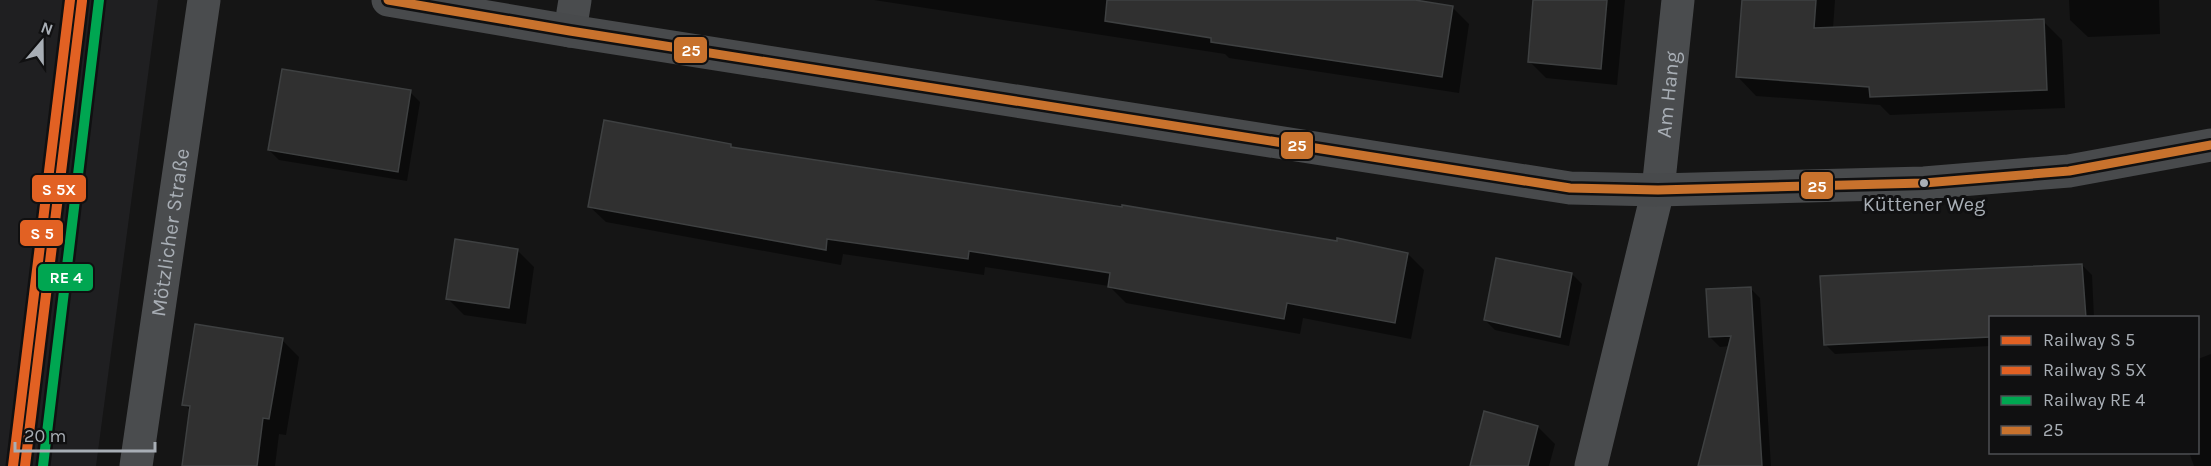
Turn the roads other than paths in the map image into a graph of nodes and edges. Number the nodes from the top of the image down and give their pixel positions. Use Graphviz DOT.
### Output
graph roads {
  1 [pos="204,0"];
  2 [pos="388,0"];
  3 [pos="1678,0"];
  4 [pos="572,15"];
  5 [pos="2211,145"];
  6 [pos="1658,190"];
  7 [pos="136,466"];
  8 [pos="1591,466"];
  1 -- 7 [label="street, Mötzlicher Straße"];
  2 -- 4 [label="street"];
  3 -- 6 [label="street, Am Hang"];
  4 -- 6 [label="street"];
  5 -- 6 [label="street"];
  6 -- 8 [label="street"];
}
